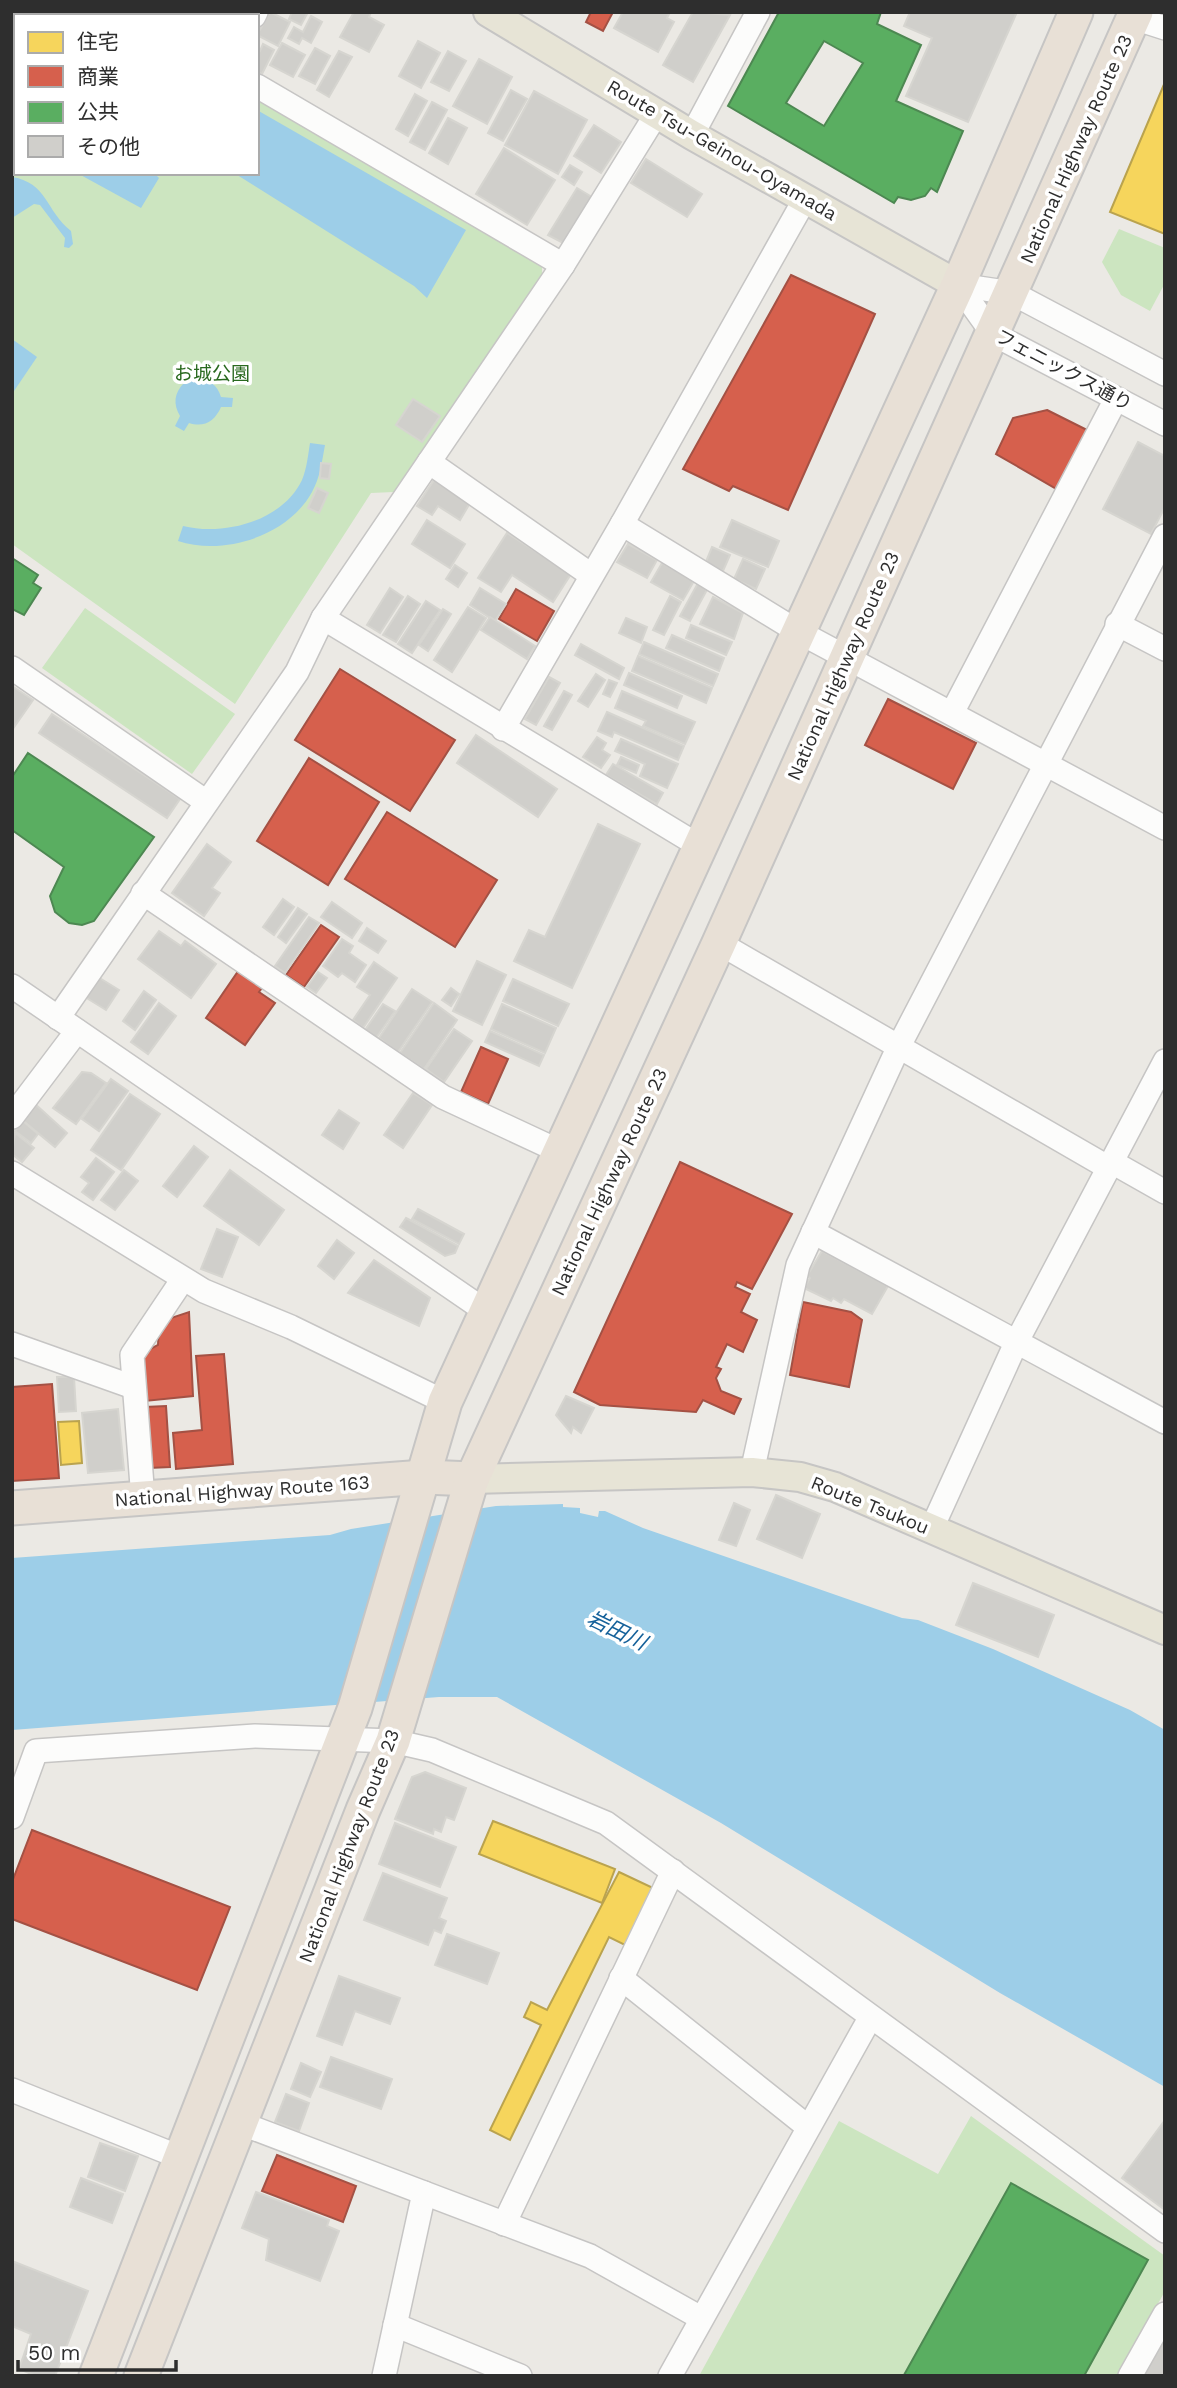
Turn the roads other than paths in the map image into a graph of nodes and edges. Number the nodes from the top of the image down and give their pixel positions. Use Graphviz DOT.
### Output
graph roads {
  1 [pos="758,12"];
  2 [pos="1076,12"];
  3 [pos="493,14"];
  4 [pos="1145,19"];
  5 [pos="259,87"];
  6 [pos="657,113"];
  7 [pos="692,135"];
  8 [pos="805,198"];
  9 [pos="563,265"];
  10 [pos="958,285"];
  11 [pos="1012,293"];
  12 [pos="993,334"];
  13 [pos="1165,374"];
  14 [pos="1116,399"];
  15 [pos="1165,424"];
  16 [pos="429,462"];
  17 [pos="622,524"];
  18 [pos="1165,536"];
  19 [pos="591,575"];
  20 [pos="323,618"];
  21 [pos="1117,624"];
  22 [pos="797,631"];
  23 [pos="1165,649"];
  24 [pos="848,656"];
  25 [pos="12,668"];
  26 [pos="952,713"];
  27 [pos="503,729"];
  28 [pos="1046,765"];
  29 [pos="205,802"];
  30 [pos="1165,828"];
  31 [pos="701,847"];
  32 [pos="143,893"];
  33 [pos="719,943"];
  34 [pos="12,986"];
  35 [pos="67,1024"];
  36 [pos="899,1046"];
  37 [pos="1165,1061"];
  38 [pos="12,1117"];
  39 [pos="561,1152"];
  40 [pos="1110,1165"];
  41 [pos="12,1173"];
  42 [pos="1165,1192"];
  43 [pos="813,1232"];
  44 [pos="183,1279"];
  45 [pos="487,1312"];
  46 [pos="12,1343"];
  47 [pos="1016,1343"];
  48 [pos="133,1387"];
  49 [pos="445,1402"];
  50 [pos="1165,1422"];
  51 [pos="751,1472"];
  52 [pos="422,1483"];
  53 [pos="469,1489"];
  54 [pos="143,1499"];
  55 [pos="12,1508"];
  56 [pos="931,1530"];
  57 [pos="1164,1626"];
  58 [pos="396,1730"];
  59 [pos="344,1739"];
  60 [pos="27,1761"];
  61 [pos="12,1817"];
  62 [pos="673,1871"];
  63 [pos="621,1978"];
  64 [pos="870,2018"];
  65 [pos="12,2090"];
  66 [pos="240,2123"];
  67 [pos="808,2127"];
  68 [pos="182,2158"];
  69 [pos="424,2193"];
  70 [pos="503,2224"];
  71 [pos="1165,2231"];
  72 [pos="1165,2314"];
  73 [pos="701,2318"];
  74 [pos="395,2325"];
  75 [pos="96,2376"];
  76 [pos="142,2376"];
  77 [pos="384,2376"];
  78 [pos="520,2376"];
  79 [pos="670,2376"];
  80 [pos="1130,2376"];
  1 -- 7 [label="street"];
  2 -- 10 [label="highway"];
  3 -- 6 [label="main road, Route Tsu-Geinou-Oyamada"];
  4 -- 11 [label="highway, National Highway Route 23"];
  5 -- 9 [label="street"];
  6 -- 7 [label="main road, Route Tsu-Geinou-Oyamada"];
  6 -- 9 [label="street"];
  7 -- 8 [label="main road, Route Tsu-Geinou-Oyamada"];
  8 -- 10 [label="main road, Route Tsu-Geinou-Oyamada"];
  8 -- 17 [label="street"];
  9 -- 16 [label="street"];
  10 -- 11 [label="street"];
  10 -- 12 [label="street, フェニックス通り"];
  10 -- 22 [label="highway"];
  11 -- 12 [label="highway, National Highway Route 23"];
  11 -- 13 [label="street"];
  12 -- 14 [label="street, フェニックス通り"];
  12 -- 24 [label="highway, National Highway Route 23"];
  14 -- 15 [label="street, フェニックス通り"];
  14 -- 26 [label="street"];
  16 -- 19 [label="street"];
  16 -- 20 [label="street"];
  17 -- 19 [label="street"];
  17 -- 22 [label="street"];
  18 -- 21 [label="street"];
  19 -- 27 [label="street"];
  20 -- 27 [label="street"];
  20 -- 29 [label="street"];
  21 -- 23 [label="street"];
  21 -- 28 [label="street"];
  22 -- 24 [label="street"];
  22 -- 31 [label="highway"];
  24 -- 26 [label="street"];
  24 -- 33 [label="highway, National Highway Route 23"];
  25 -- 29 [label="street"];
  26 -- 28 [label="street"];
  27 -- 31 [label="street"];
  28 -- 30 [label="street"];
  28 -- 36 [label="street"];
  29 -- 32 [label="street"];
  31 -- 39 [label="highway"];
  32 -- 35 [label="street"];
  32 -- 39 [label="street"];
  33 -- 36 [label="street"];
  33 -- 53 [label="highway, National Highway Route 23"];
  34 -- 35 [label="street"];
  35 -- 38 [label="street"];
  35 -- 45 [label="street"];
  36 -- 40 [label="street"];
  36 -- 43 [label="street"];
  37 -- 40 [label="street"];
  39 -- 45 [label="highway"];
  40 -- 42 [label="street"];
  40 -- 47 [label="street"];
  41 -- 44 [label="street"];
  43 -- 47 [label="street"];
  43 -- 51 [label="street"];
  44 -- 48 [label="street"];
  44 -- 49 [label="street"];
  45 -- 49 [label="highway"];
  46 -- 48 [label="street"];
  47 -- 50 [label="street"];
  47 -- 56 [label="street"];
  48 -- 54 [label="street"];
  49 -- 52 [label="highway"];
  51 -- 53 [label="main road, Route Tsukou"];
  51 -- 56 [label="main road, Route Tsukou"];
  52 -- 53 [label="highway, National Highway Route 163"];
  52 -- 54 [label="highway, National Highway Route 163"];
  52 -- 59 [label="highway"];
  53 -- 58 [label="highway, National Highway Route 23"];
  54 -- 55 [label="highway, National Highway Route 163"];
  56 -- 57 [label="main road, Route Tsukou"];
  58 -- 59 [label="street"];
  58 -- 62 [label="street"];
  58 -- 66 [label="highway, National Highway Route 23"];
  59 -- 60 [label="street"];
  59 -- 68 [label="highway"];
  60 -- 61 [label="street"];
  62 -- 63 [label="street"];
  62 -- 64 [label="street"];
  63 -- 67 [label="street"];
  63 -- 70 [label="street"];
  64 -- 67 [label="street"];
  64 -- 71 [label="street"];
  65 -- 68 [label="street"];
  66 -- 69 [label="street"];
  66 -- 76 [label="highway, National Highway Route 23"];
  67 -- 73 [label="street"];
  68 -- 75 [label="highway"];
  69 -- 70 [label="street"];
  69 -- 74 [label="street"];
  70 -- 73 [label="street"];
  72 -- 80 [label="street"];
  73 -- 79 [label="street"];
  74 -- 77 [label="street"];
  74 -- 78 [label="street"];
}
